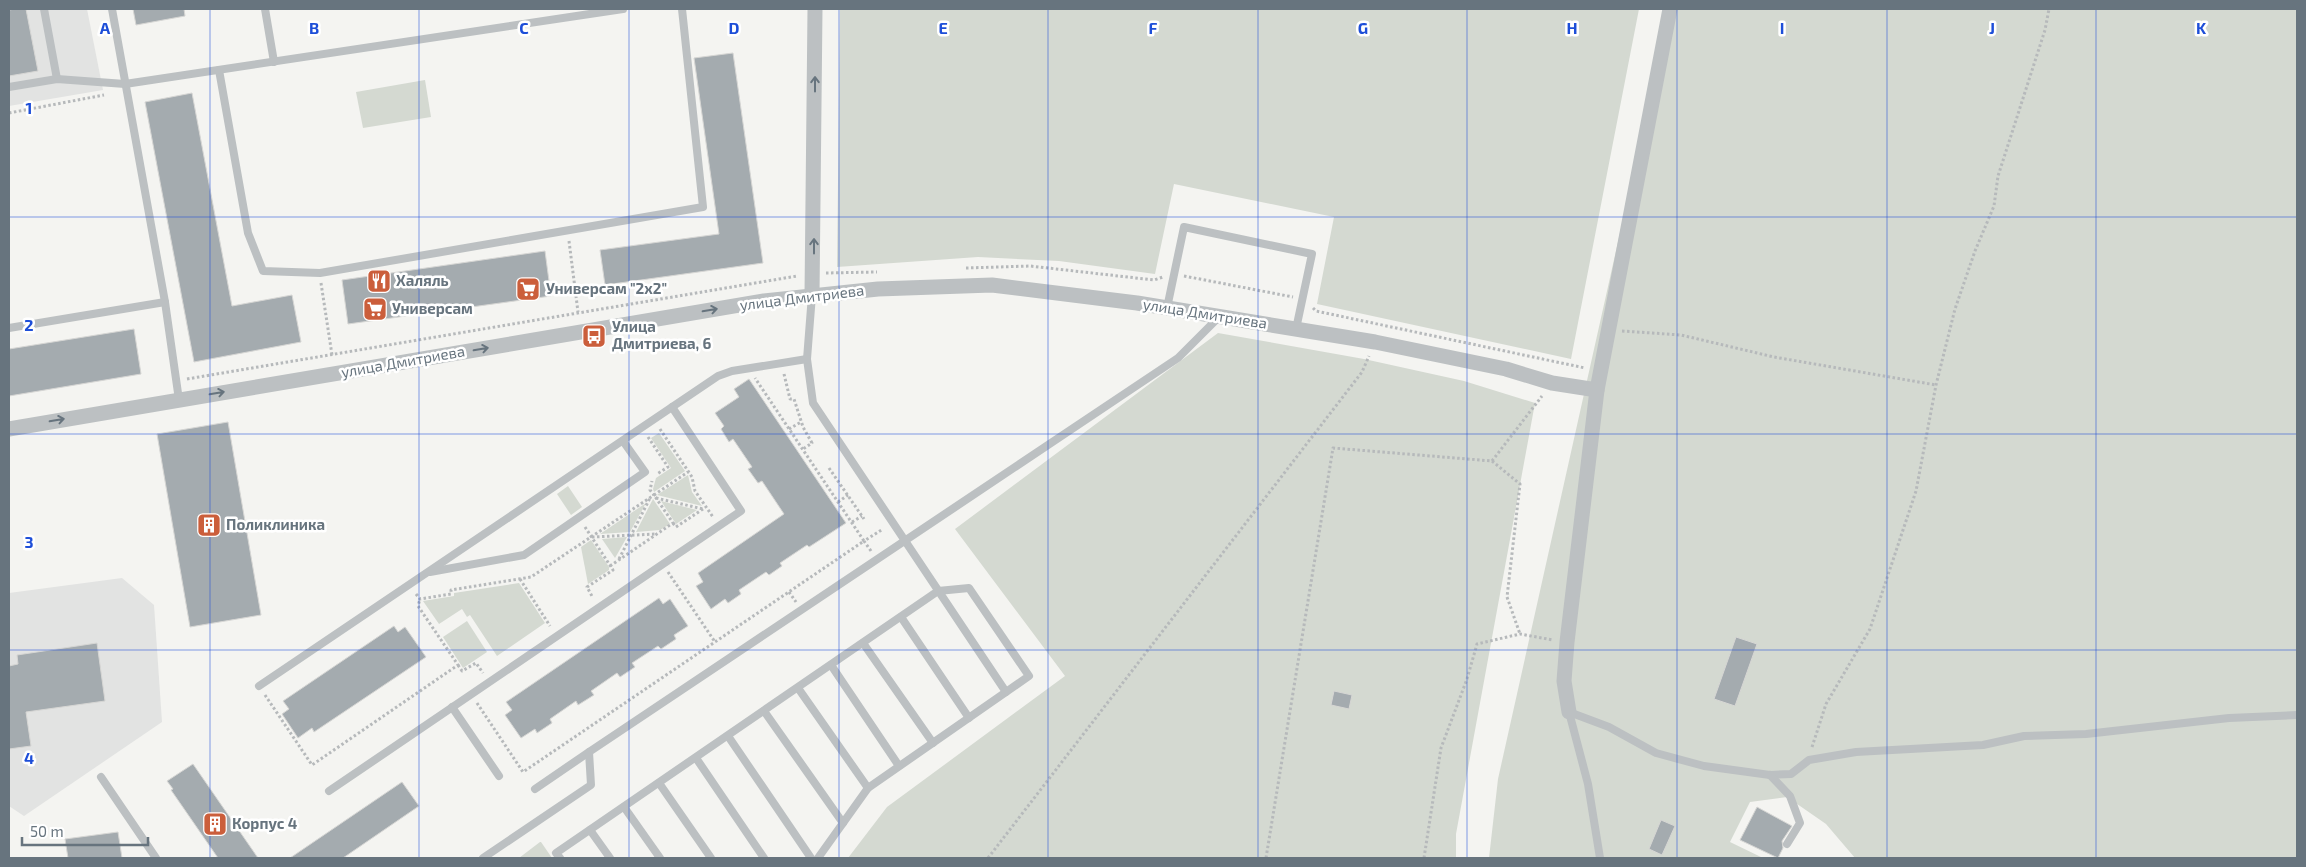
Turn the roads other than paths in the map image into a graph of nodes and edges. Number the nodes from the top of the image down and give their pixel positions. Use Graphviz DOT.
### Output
graph roads {
  1 [pos="44,9"];
  2 [pos="112,9"];
  3 [pos="266,9"];
  4 [pos="619,9"];
  5 [pos="682,9"];
  6 [pos="815,9"];
  7 [pos="1670,9"];
  8 [pos="274,62"];
  9 [pos="219,70"];
  10 [pos="57,79"];
  11 [pos="9,87"];
  12 [pos="126,87"];
  13 [pos="812,295"];
  14 [pos="165,302"];
  15 [pos="1167,308"];
  16 [pos="1220,316"];
  17 [pos="9,328"];
  18 [pos="1296,329"];
  19 [pos="807,364"];
  20 [pos="1596,390"];
  21 [pos="179,400"];
  22 [pos="672,407"];
  23 [pos="9,429"];
  24 [pos="623,441"];
  25 [pos="904,541"];
  26 [pos="427,572"];
  27 [pos="938,591"];
  28 [pos="901,617"];
  29 [pos="863,643"];
  30 [pos="831,665"];
  31 [pos="259,686"];
  32 [pos="798,688"];
  33 [pos="1006,692"];
  34 [pos="452,707"];
  35 [pos="764,711"];
  36 [pos="1569,712"];
  37 [pos="2297,715"];
  38 [pos="969,718"];
  39 [pos="728,736"];
  40 [pos="933,743"];
  41 [pos="589,752"];
  42 [pos="696,758"];
  43 [pos="899,766"];
  44 [pos="1770,775"];
  45 [pos="499,776"];
  46 [pos="101,777"];
  47 [pos="658,783"];
  48 [pos="868,788"];
  49 [pos="535,789"];
  50 [pos="329,791"];
  51 [pos="624,807"];
  52 [pos="843,823"];
  53 [pos="590,830"];
  54 [pos="1787,844"];
  55 [pos="156,858"];
  56 [pos="483,858"];
  57 [pos="560,858"];
  58 [pos="610,858"];
  59 [pos="660,858"];
  60 [pos="711,858"];
  61 [pos="764,858"];
  62 [pos="811,858"];
  63 [pos="818,858"];
  64 [pos="1600,858"];
  1 -- 10 [label="lane"];
  2 -- 12 [label="lane"];
  3 -- 8 [label="lane"];
  4 -- 8 [label="lane"];
  5 -- 9 [label="lane"];
  13 -- 6 [label="street, one-way"];
  7 -- 20 [label="street"];
  8 -- 9 [label="lane"];
  9 -- 12 [label="lane"];
  10 -- 11 [label="lane"];
  10 -- 12 [label="lane"];
  12 -- 14 [label="lane"];
  13 -- 15 [label="street, улица Дмитриева"];
  13 -- 19 [label="lane"];
  21 -- 13 [label="street, улица Дмитриева, one-way"];
  14 -- 17 [label="lane"];
  14 -- 21 [label="lane"];
  15 -- 16 [label="street, улица Дмитриева"];
  15 -- 18 [label="lane"];
  16 -- 18 [label="street, улица Дмитриева"];
  16 -- 25 [label="lane"];
  18 -- 20 [label="street, улица Дмитриева"];
  19 -- 22 [label="lane"];
  19 -- 25 [label="lane"];
  20 -- 36 [label="street"];
  23 -- 21 [label="street, улица Дмитриева, one-way"];
  22 -- 24 [label="lane"];
  22 -- 34 [label="lane"];
  24 -- 26 [label="lane"];
  24 -- 26 [label="lane"];
  25 -- 27 [label="lane"];
  25 -- 41 [label="lane"];
  26 -- 31 [label="lane"];
  27 -- 28 [label="lane"];
  27 -- 33 [label="lane"];
  27 -- 33 [label="lane"];
  28 -- 29 [label="lane"];
  28 -- 38 [label="lane"];
  29 -- 30 [label="lane"];
  29 -- 40 [label="lane"];
  30 -- 32 [label="lane"];
  30 -- 43 [label="lane"];
  32 -- 35 [label="lane"];
  32 -- 48 [label="lane"];
  33 -- 38 [label="lane"];
  34 -- 45 [label="lane"];
  34 -- 50 [label="lane"];
  35 -- 39 [label="lane"];
  35 -- 52 [label="lane"];
  36 -- 44 [label="lane"];
  36 -- 64 [label="lane"];
  37 -- 44 [label="lane"];
  38 -- 40 [label="lane"];
  39 -- 42 [label="lane"];
  39 -- 62 [label="lane"];
  40 -- 43 [label="lane"];
  41 -- 49 [label="lane"];
  41 -- 56 [label="lane"];
  42 -- 47 [label="lane"];
  42 -- 61 [label="lane"];
  43 -- 48 [label="lane"];
  44 -- 54 [label="lane"];
  46 -- 55 [label="lane"];
  47 -- 51 [label="lane"];
  47 -- 60 [label="lane"];
  48 -- 52 [label="lane"];
  51 -- 53 [label="lane"];
  51 -- 59 [label="lane"];
  52 -- 63 [label="lane"];
  53 -- 57 [label="lane"];
  53 -- 58 [label="lane"];
}
